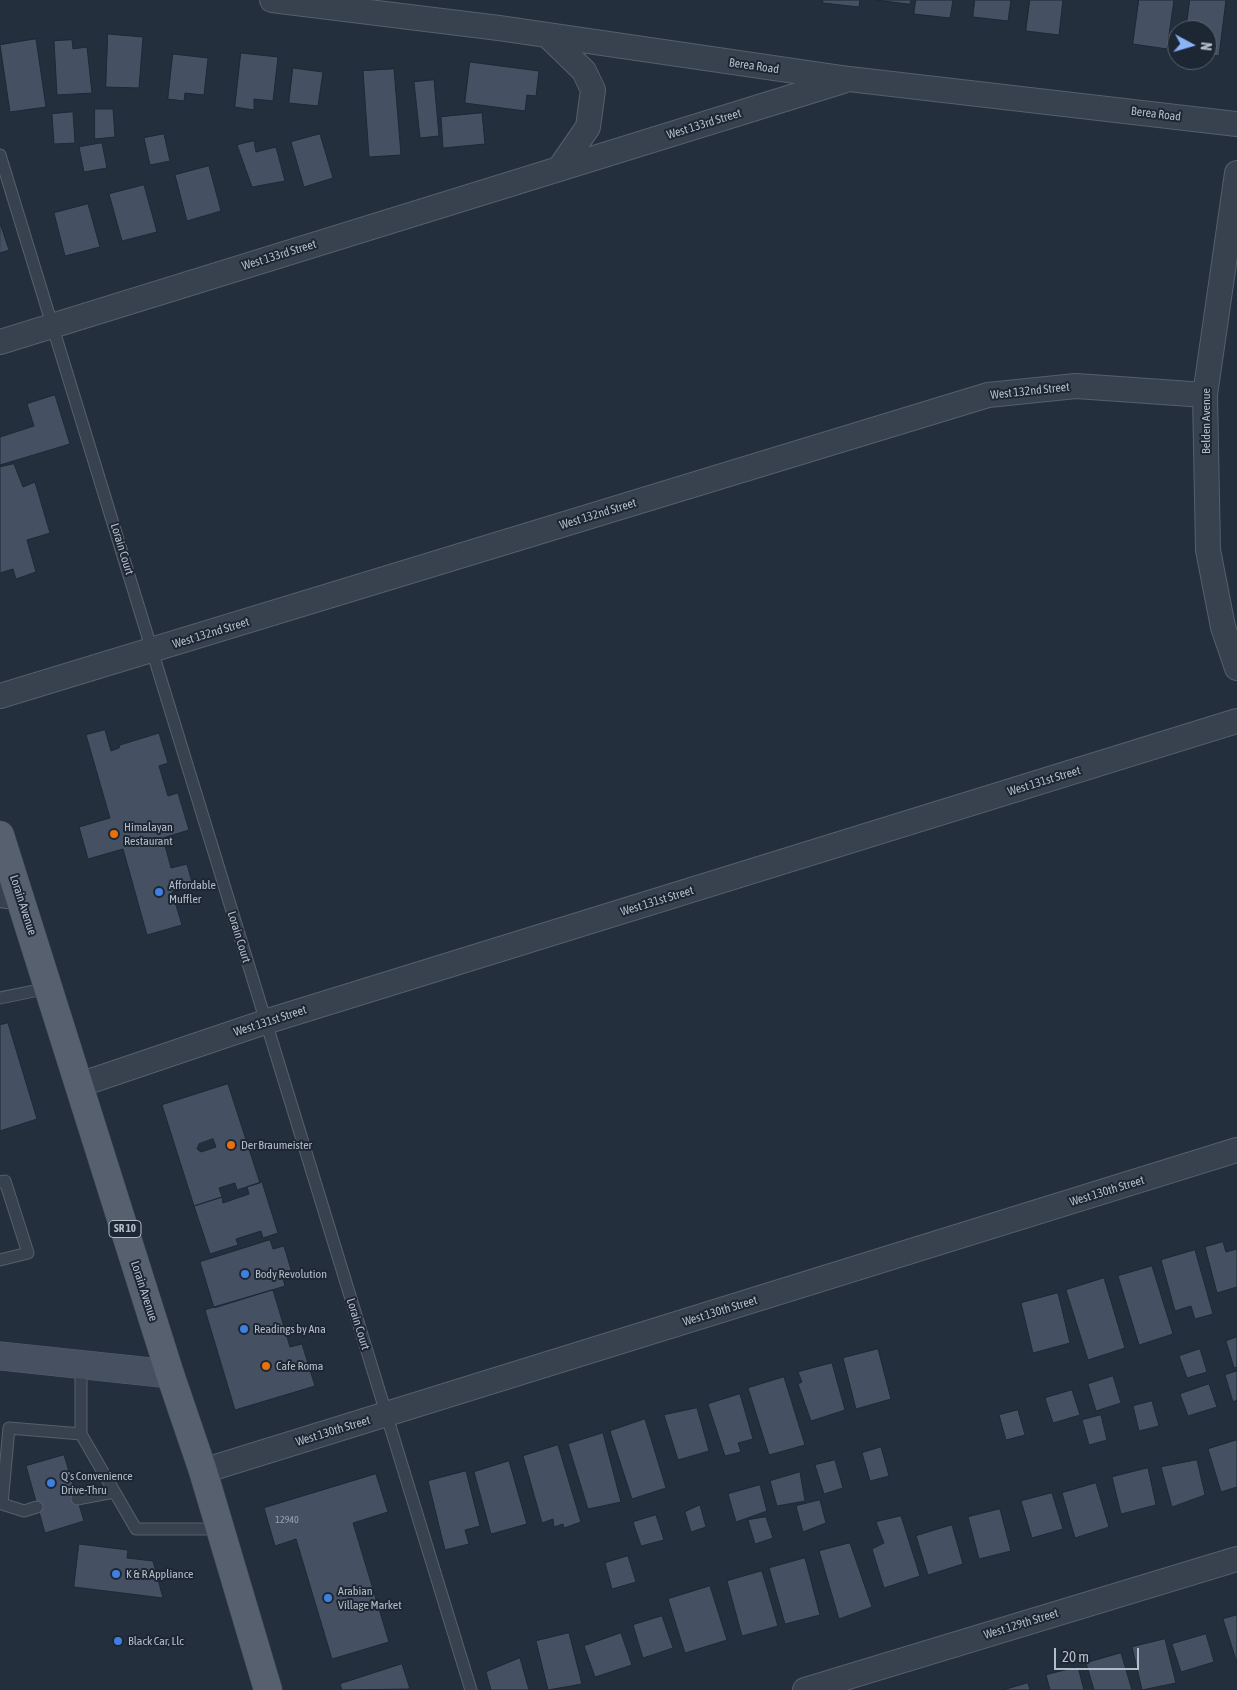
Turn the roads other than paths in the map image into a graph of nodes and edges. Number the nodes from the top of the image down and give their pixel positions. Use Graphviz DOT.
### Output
graph roads {
  1 [pos="272,0"];
  2 [pos="548,36"];
  3 [pos="849,79"];
  4 [pos="1237,124"];
  5 [pos="0,155"];
  6 [pos="558,169"];
  7 [pos="1237,173"];
  8 [pos="53,325"];
  9 [pos="0,342"];
  10 [pos="1205,395"];
  11 [pos="153,651"];
  12 [pos="1237,668"];
  13 [pos="0,696"];
  14 [pos="1237,721"];
  15 [pos="0,835"];
  16 [pos="10,896"];
  17 [pos="49,988"];
  18 [pos="0,998"];
  19 [pos="265,1022"];
  20 [pos="79,1085"];
  21 [pos="1237,1150"];
  22 [pos="0,1182"];
  23 [pos="0,1260"];
  24 [pos="0,1356"];
  25 [pos="81,1364"];
  26 [pos="170,1374"];
  27 [pos="386,1414"];
  28 [pos="81,1434"];
  29 [pos="204,1472"];
  30 [pos="114,1492"];
  31 [pos="77,1499"];
  32 [pos="38,1507"];
  33 [pos="220,1529"];
  34 [pos="1237,1559"];
  35 [pos="268,1690"];
  36 [pos="471,1690"];
  37 [pos="804,1690"];
  1 -- 2 [label="street, Berea Road"];
  2 -- 3 [label="street, Berea Road"];
  2 -- 6 [label="street"];
  3 -- 4 [label="street, Berea Road"];
  3 -- 6 [label="street, West 133rd Street"];
  5 -- 8 [label="lane, Lorain Court"];
  6 -- 8 [label="street, West 133rd Street"];
  7 -- 10 [label="street, Belden Avenue"];
  8 -- 9 [label="street, West 133rd Street"];
  8 -- 11 [label="lane, Lorain Court"];
  10 -- 11 [label="street, West 132nd Street"];
  10 -- 12 [label="street, Belden Avenue"];
  11 -- 13 [label="street, West 132nd Street"];
  11 -- 19 [label="lane, Lorain Court"];
  14 -- 19 [label="street, West 131st Street"];
  15 -- 16 [label="main road, Lorain Avenue / SR 10"];
  16 -- 17 [label="main road, Lorain Avenue / SR 10"];
  17 -- 18 [label="lane"];
  17 -- 20 [label="main road, Lorain Avenue / SR 10"];
  19 -- 20 [label="street, West 131st Street"];
  19 -- 27 [label="lane, Lorain Court"];
  20 -- 26 [label="main road, Lorain Avenue / SR 10"];
  21 -- 27 [label="street, West 130th Street"];
  22 -- 23 [label="lane"];
  24 -- 25 [label="main road"];
  25 -- 26 [label="main road"];
  25 -- 28 [label="lane"];
  26 -- 29 [label="main road, Lorain Avenue / SR 10"];
  27 -- 29 [label="street, West 130th Street"];
  27 -- 36 [label="lane, Lorain Court"];
  28 -- 30 [label="lane"];
  28 -- 32 [label="lane"];
  29 -- 33 [label="main road, Lorain Avenue / SR 10"];
  30 -- 31 [label="lane"];
  30 -- 33 [label="lane"];
  33 -- 35 [label="main road, Lorain Avenue / SR 10"];
  34 -- 37 [label="street, West 129th Street"];
}
